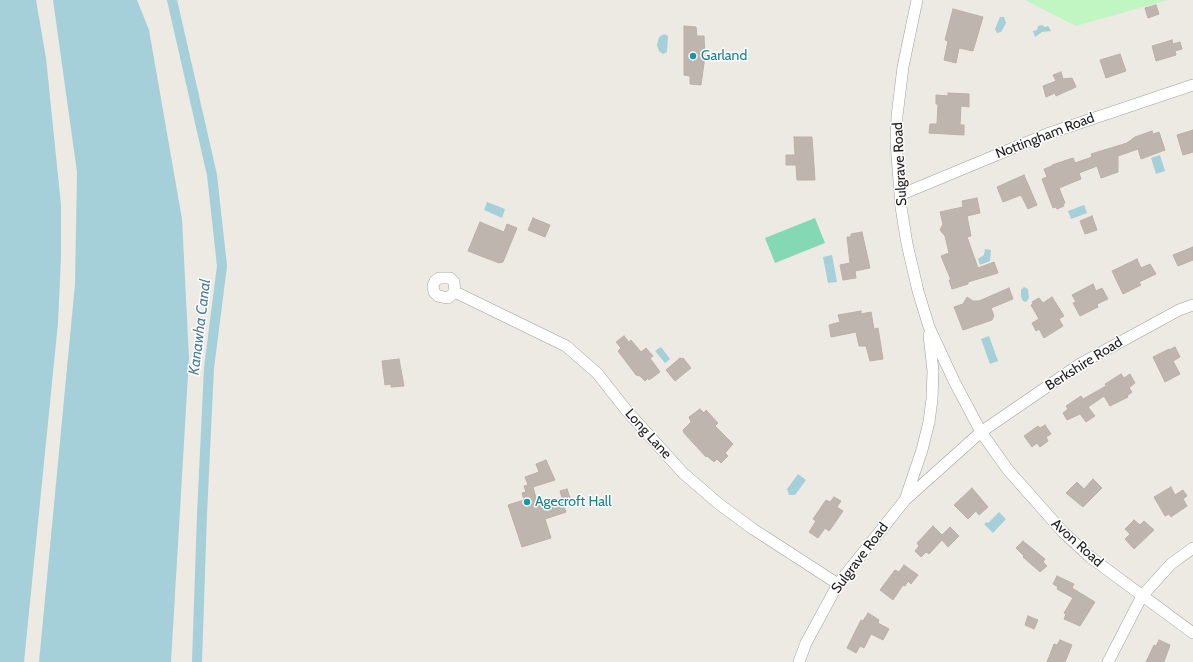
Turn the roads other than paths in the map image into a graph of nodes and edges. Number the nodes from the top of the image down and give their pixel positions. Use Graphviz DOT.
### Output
graph roads {
  1 [pos="917,0"];
  2 [pos="1193,85"];
  3 [pos="900,195"];
  4 [pos="455,292"];
  5 [pos="1193,305"];
  6 [pos="929,327"];
  7 [pos="981,432"];
  8 [pos="905,500"];
  9 [pos="1193,548"];
  10 [pos="838,584"];
  11 [pos="1142,596"];
  12 [pos="1193,633"];
  13 [pos="799,662"];
  14 [pos="1108,662"];
  1 -- 3 [label="street, Sulgrave Road"];
  2 -- 3 [label="street, Nottingham Road"];
  3 -- 6 [label="street, Sulgrave Road"];
  4 -- 10 [label="street, Long Lane"];
  5 -- 7 [label="street, Berkshire Road"];
  6 -- 7 [label="street, Sulgrave Road"];
  6 -- 8 [label="street, Sulgrave Road"];
  7 -- 8 [label="street, Sulgrave Road"];
  7 -- 11 [label="street, Avon Road"];
  8 -- 10 [label="street, Sulgrave Road"];
  9 -- 11 [label="street"];
  10 -- 13 [label="street, Sulgrave Road"];
  11 -- 12 [label="street, Avon Road"];
  11 -- 14 [label="street"];
}
